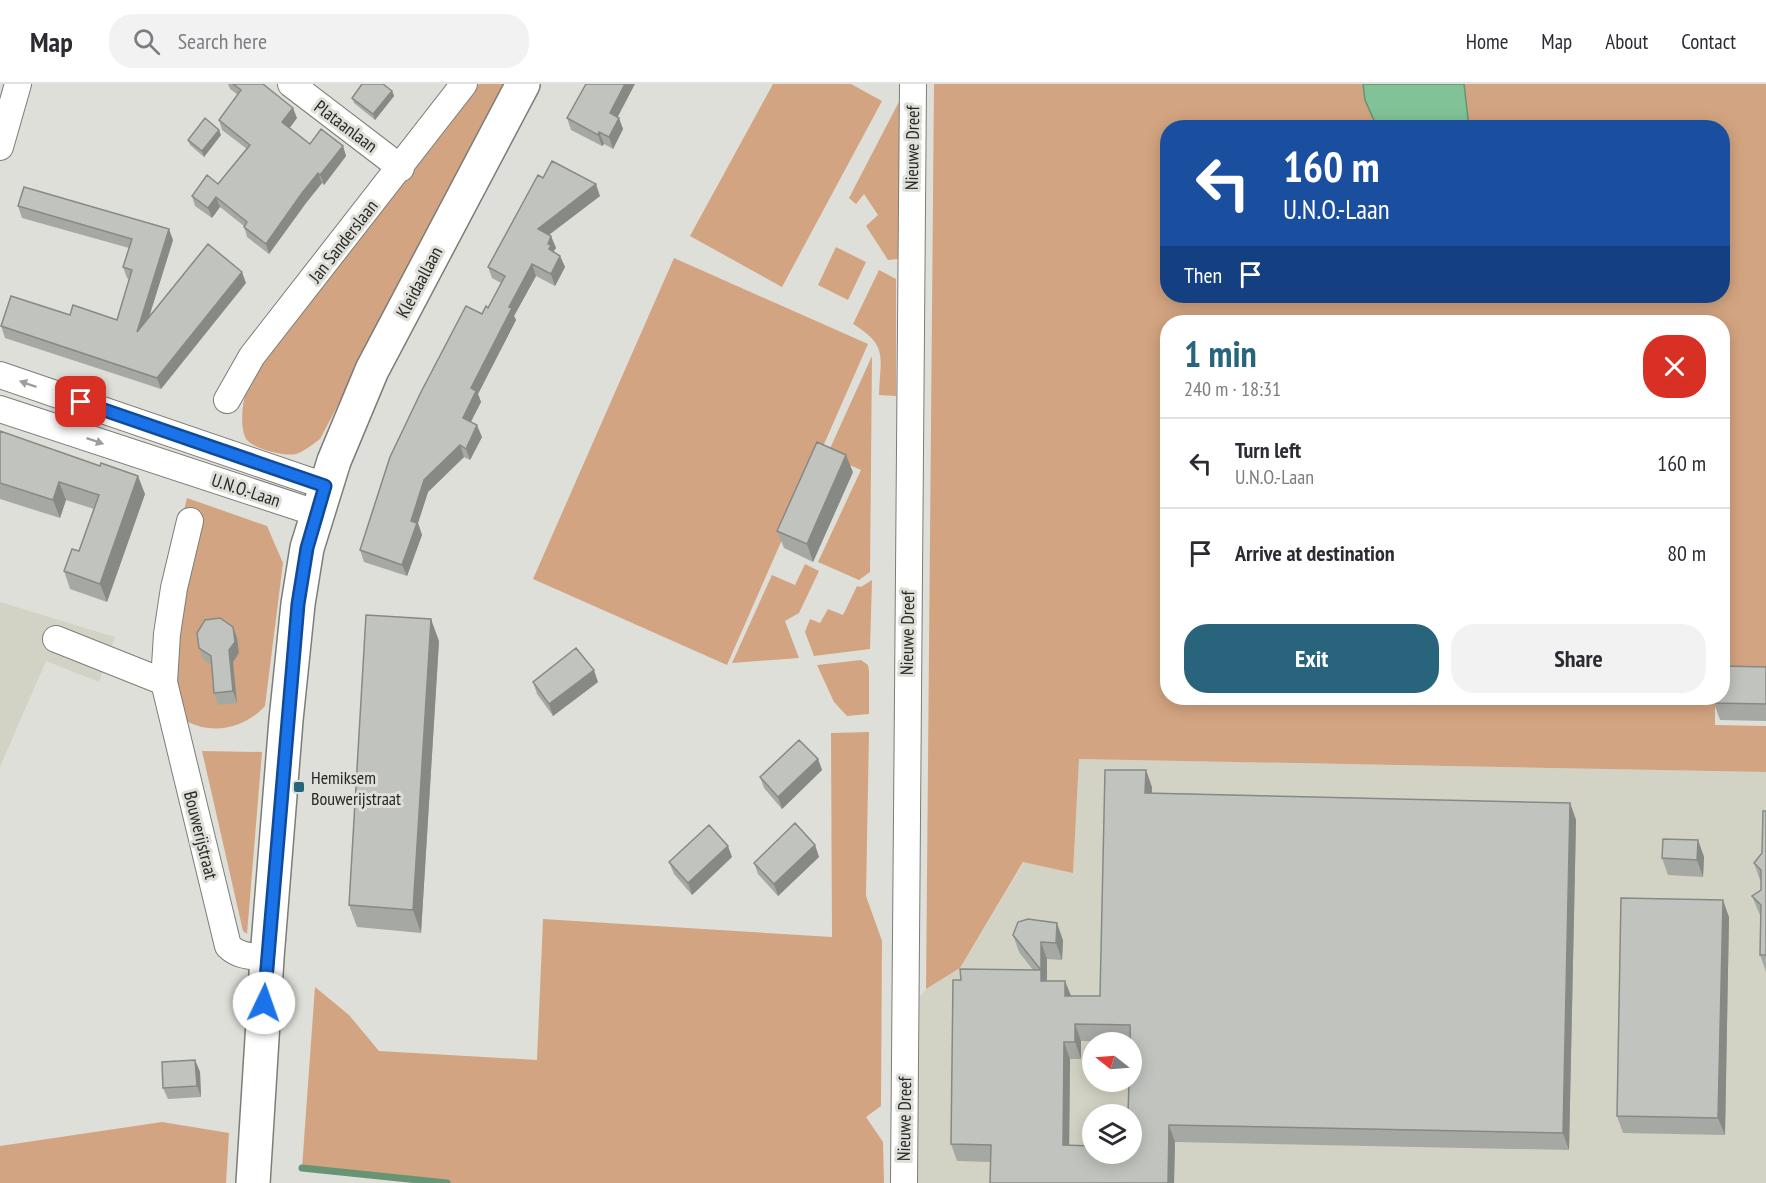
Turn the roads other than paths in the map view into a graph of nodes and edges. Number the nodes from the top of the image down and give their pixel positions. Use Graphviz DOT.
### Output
graph roads {
  1 [pos="18,84"];
  2 [pos="291,84"];
  3 [pos="464,84"];
  4 [pos="523,84"];
  5 [pos="913,84"];
  6 [pos="0,147"];
  7 [pos="401,168"];
  8 [pos="0,375"];
  9 [pos="227,400"];
  10 [pos="0,409"];
  11 [pos="188,438"];
  12 [pos="177,468"];
  13 [pos="321,499"];
  14 [pos="190,521"];
  15 [pos="56,639"];
  16 [pos="164,682"];
  17 [pos="267,958"];
  18 [pos="253,1183"];
  19 [pos="904,1183"];
  1 -- 6 [label="street"];
  2 -- 7 [label="street, Plataanlaan"];
  3 -- 7 [label="street, Jan Sanderslaan"];
  4 -- 13 [label="street, Kleidaallaan"];
  5 -- 19 [label="street, Nieuwe Dreef"];
  7 -- 9 [label="street, Jan Sanderslaan"];
  11 -- 8 [label="street, U.N.O.-Laan, one-way"];
  10 -- 12 [label="street, U.N.O.-Laan, one-way"];
  11 -- 12 [label="street"];
  11 -- 13 [label="street, U.N.O.-Laan"];
  12 -- 13 [label="street, U.N.O.-Laan"];
  13 -- 17 [label="street"];
  14 -- 16 [label="street, Bouwerijstraat"];
  15 -- 16 [label="street"];
  16 -- 17 [label="street, Bouwerijstraat"];
  17 -- 18 [label="street"];
}
